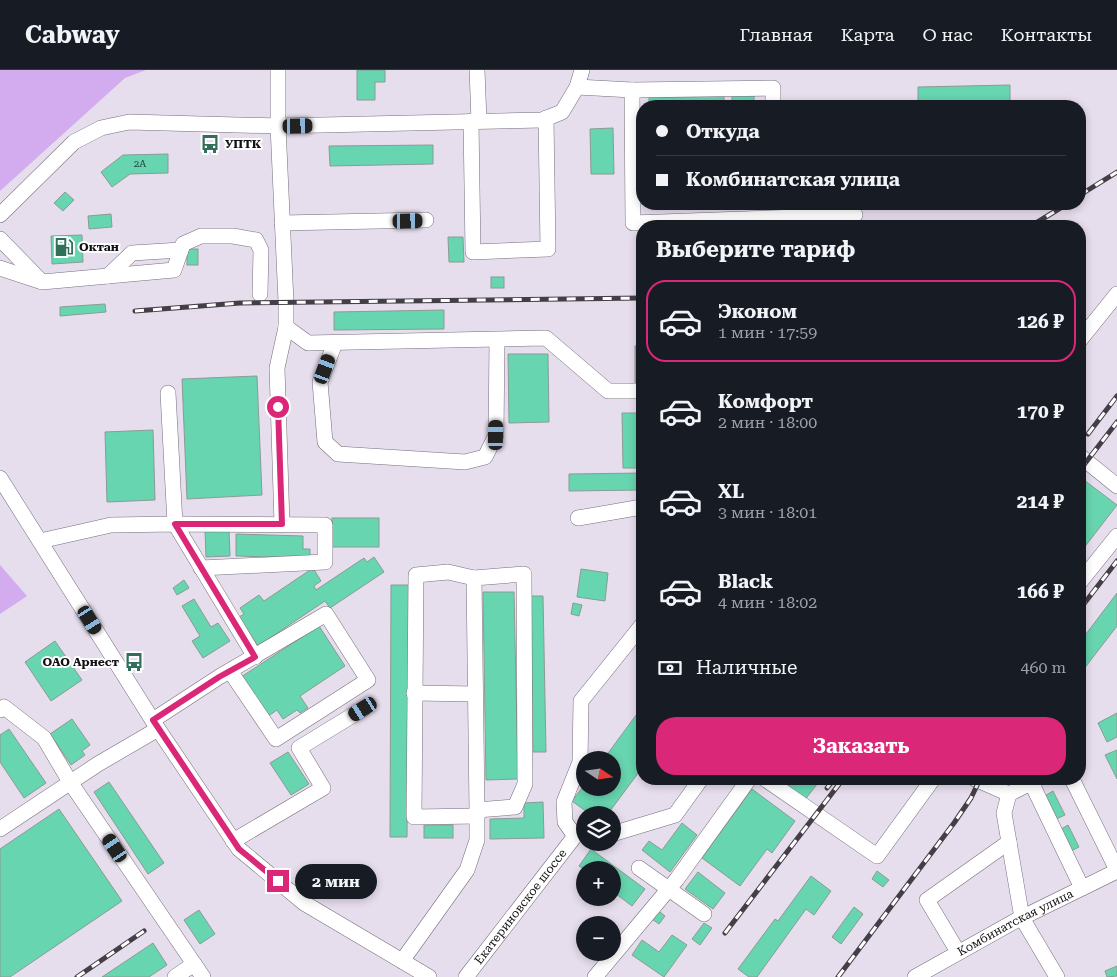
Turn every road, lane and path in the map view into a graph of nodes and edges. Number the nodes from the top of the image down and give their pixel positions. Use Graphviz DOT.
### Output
graph roads {
  1 [pos="278,70"];
  2 [pos="477,70"];
  3 [pos="582,70"];
  4 [pos="578,87"];
  5 [pos="632,90"];
  6 [pos="773,100"];
  7 [pos="546,118"];
  8 [pos="475,121"];
  9 [pos="278,126"];
  10 [pos="0,215"];
  11 [pos="855,216"];
  12 [pos="426,220"];
  13 [pos="728,220"];
  14 [pos="282,223"];
  15 [pos="636,223"];
  16 [pos="0,239"];
  17 [pos="180,250"];
  18 [pos="0,268"];
  19 [pos="108,276"];
  20 [pos="42,282"];
  21 [pos="260,294"];
  22 [pos="1117,294"];
  23 [pos="286,327"];
  24 [pos="1086,333"];
  25 [pos="497,340"];
  26 [pos="335,343"];
  27 [pos="636,391"];
  28 [pos="168,393"];
  29 [pos="1086,461"];
  30 [pos="0,478"];
  31 [pos="1117,486"];
  32 [pos="636,508"];
  33 [pos="578,518"];
  34 [pos="175,524"];
  35 [pos="282,524"];
  36 [pos="1117,536"];
  37 [pos="40,541"];
  38 [pos="202,568"];
  39 [pos="1086,575"];
  40 [pos="474,578"];
  41 [pos="636,632"];
  42 [pos="255,657"];
  43 [pos="230,671"];
  44 [pos="414,693"];
  45 [pos="475,694"];
  46 [pos="363,709"];
  47 [pos="0,710"];
  48 [pos="156,725"];
  49 [pos="70,782"];
  50 [pos="697,785"];
  51 [pos="745,785"];
  52 [pos="774,785"];
  53 [pos="929,785"];
  54 [pos="989,785"];
  55 [pos="1026,785"];
  56 [pos="1036,785"];
  57 [pos="1075,785"];
  58 [pos="1009,794"];
  59 [pos="477,813"];
  60 [pos="1,825"];
  61 [pos="621,831"];
  62 [pos="576,832"];
  63 [pos="233,841"];
  64 [pos="576,841"];
  65 [pos="1009,842"];
  66 [pos="639,868"];
  67 [pos="1117,871"];
  68 [pos="1082,888"];
  69 [pos="668,889"];
  70 [pos="704,914"];
  71 [pos="1022,918"];
  72 [pos="958,952"];
  73 [pos="402,961"];
  74 [pos="194,964"];
  75 [pos="175,977"];
  76 [pos="203,977"];
  77 [pos="429,977"];
  78 [pos="466,977"];
  79 [pos="595,977"];
  80 [pos="915,977"];
  81 [pos="1057,977"];
  1 -- 9 [label="street"];
  2 -- 8 [label="street"];
  3 -- 4 [label="street"];
  4 -- 5 [label="street"];
  4 -- 7 [label="street"];
  5 -- 6 [label="street"];
  5 -- 15 [label="street"];
  7 -- 8 [label="street"];
  7 -- 8 [label="street"];
  8 -- 9 [label="street"];
  9 -- 10 [label="street"];
  9 -- 14 [label="street"];
  11 -- 13 [label="street"];
  12 -- 14 [label="street"];
  14 -- 23 [label="street"];
  16 -- 20 [label="street"];
  17 -- 19 [label="street"];
  17 -- 19 [label="street"];
  17 -- 21 [label="street"];
  18 -- 20 [label="street"];
  19 -- 20 [label="street"];
  22 -- 24 [label="street"];
  23 -- 26 [label="street"];
  23 -- 35 [label="street"];
  25 -- 26 [label="street"];
  25 -- 26 [label="street"];
  25 -- 27 [label="street"];
  28 -- 34 [label="street"];
  29 -- 31 [label="street"];
  30 -- 37 [label="street"];
  32 -- 33 [label="street"];
  34 -- 35 [label="street"];
  34 -- 37 [label="street"];
  34 -- 38 [label="street"];
  35 -- 38 [label="street"];
  36 -- 39 [label="street"];
  37 -- 48 [label="street"];
  38 -- 42 [label="street"];
  40 -- 44 [label="street"];
  40 -- 45 [label="street"];
  40 -- 59 [label="street"];
  41 -- 62 [label="street"];
  42 -- 43 [label="street"];
  42 -- 43 [label="street"];
  43 -- 48 [label="street"];
  44 -- 45 [label="street"];
  44 -- 59 [label="street"];
  45 -- 59 [label="street"];
  46 -- 63 [label="street"];
  47 -- 49 [label="street"];
  48 -- 49 [label="street"];
  48 -- 63 [label="street"];
  49 -- 60 [label="street"];
  49 -- 74 [label="street"];
  50 -- 61 [label="street"];
  51 -- 69 [label="street"];
  52 -- 53 [label="street"];
  54 -- 58 [label="street"];
  55 -- 58 [label="street"];
  56 -- 68 [label="street"];
  57 -- 67 [label="street"];
  58 -- 65 [label="street"];
  59 -- 73 [label="street"];
  63 -- 73 [label="street"];
  64 -- 78 [label="street, Екатериновское шоссе"];
  65 -- 71 [label="street"];
  65 -- 72 [label="street"];
  66 -- 69 [label="street"];
  67 -- 68 [label="street, Комбинатская улица"];
  68 -- 71 [label="street, Комбинатская улица"];
  69 -- 70 [label="street"];
  69 -- 79 [label="street"];
  71 -- 72 [label="street, Комбинатская улица"];
  71 -- 81 [label="street"];
  72 -- 80 [label="street, Комбинатская улица"];
  73 -- 77 [label="street"];
  74 -- 75 [label="street"];
  74 -- 76 [label="street"];
}
